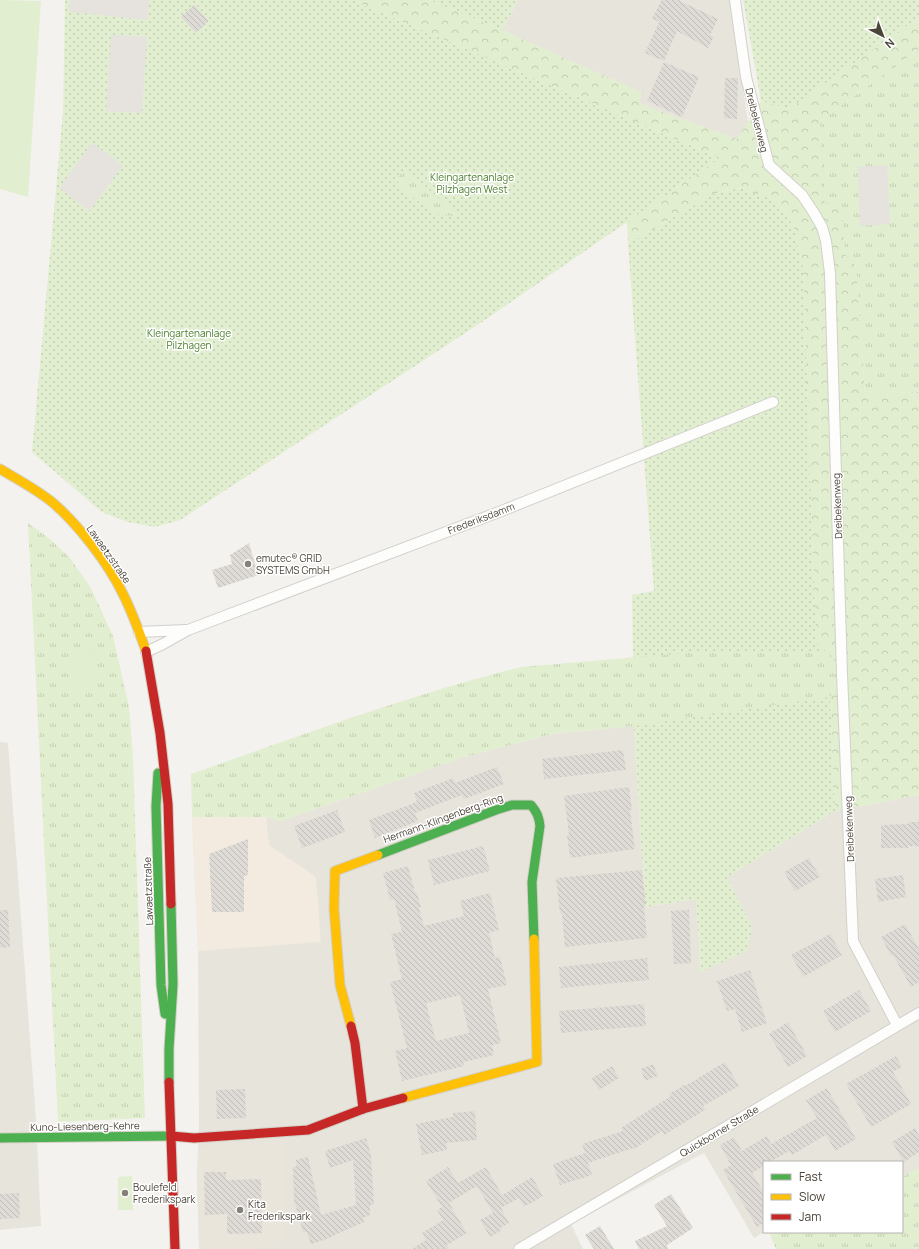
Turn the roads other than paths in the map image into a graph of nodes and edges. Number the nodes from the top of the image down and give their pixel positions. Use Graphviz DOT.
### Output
graph roads {
  1 [pos="735,0"];
  2 [pos="773,402"];
  3 [pos="0,469"];
  4 [pos="188,630"];
  5 [pos="139,632"];
  6 [pos="146,652"];
  7 [pos="919,1013"];
  8 [pos="897,1025"];
  9 [pos="363,1109"];
  10 [pos="171,1136"];
  11 [pos="0,1138"];
  12 [pos="174,1249"];
  13 [pos="519,1249"];
  1 -- 8 [label="street, Dreibekenweg"];
  2 -- 4 [label="street, Frederiksdamm"];
  3 -- 5 [label="street, Lawaetzstraße"];
  4 -- 5 [label="street, Frederiksdamm"];
  4 -- 6 [label="street, Frederiksdamm"];
  5 -- 6 [label="street, Lawaetzstraße"];
  6 -- 10 [label="street, Lawaetzstraße"];
  7 -- 8 [label="street, Quickborner Straße"];
  8 -- 13 [label="street, Quickborner Straße"];
  9 -- 9 [label="street, Hermann-Klingenberg-Ring"];
  9 -- 10 [label="street, Hermann-Klingenberg-Ring"];
  10 -- 11 [label="street, Kuno-Liesenberg-Kehre"];
  10 -- 12 [label="street, Lawaetzstraße"];
}
